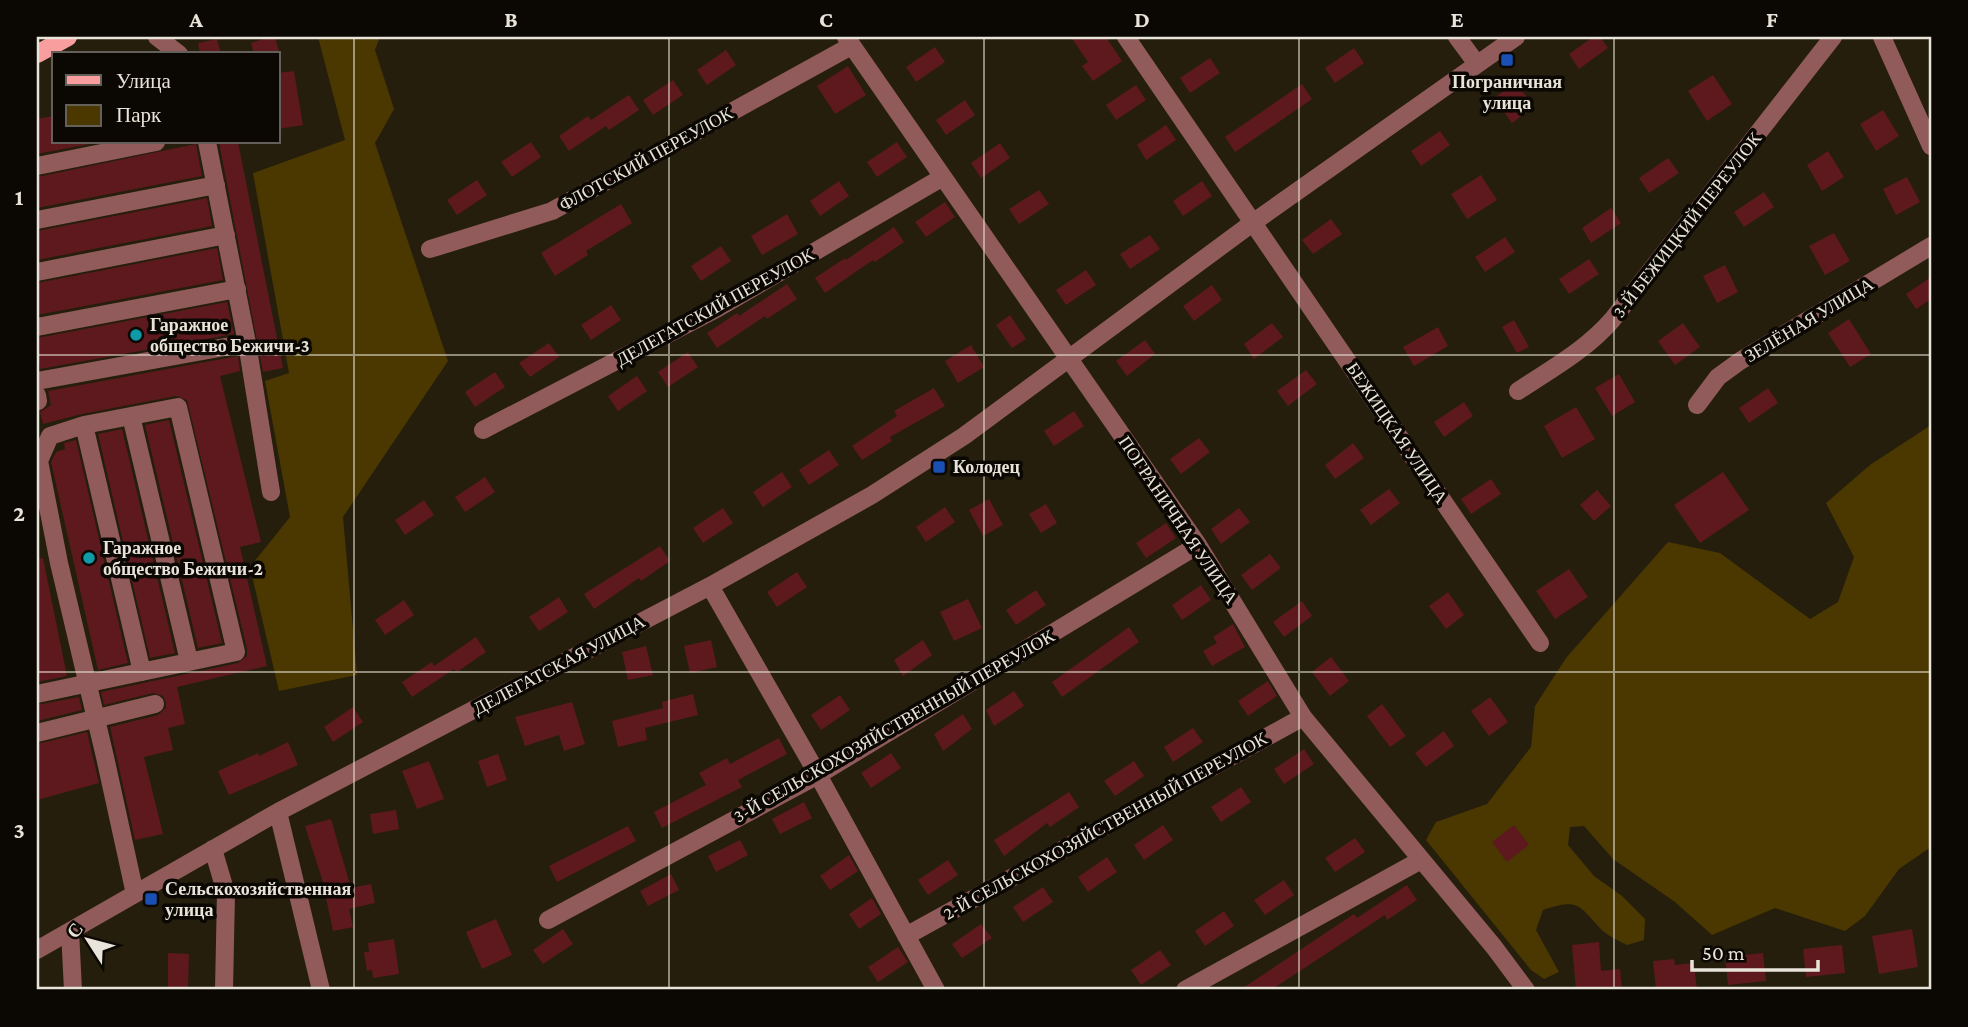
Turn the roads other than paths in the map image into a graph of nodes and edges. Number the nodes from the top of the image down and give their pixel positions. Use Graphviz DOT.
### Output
graph roads {
  1 [pos="68,37"];
  2 [pos="157,37"];
  3 [pos="1126,37"];
  4 [pos="1458,37"];
  5 [pos="1516,37"];
  6 [pos="1833,37"];
  7 [pos="1882,37"];
  8 [pos="849,41"];
  9 [pos="176,52"];
  10 [pos="37,54"];
  11 [pos="1476,64"];
  12 [pos="146,144"];
  13 [pos="207,144"];
  14 [pos="1931,145"];
  15 [pos="37,166"];
  16 [pos="943,177"];
  17 [pos="216,185"];
  18 [pos="37,220"];
  19 [pos="1251,224"];
  20 [pos="226,235"];
  21 [pos="1931,246"];
  22 [pos="430,249"];
  23 [pos="37,272"];
  24 [pos="237,289"];
  25 [pos="37,327"];
  26 [pos="247,343"];
  27 [pos="1069,360"];
  28 [pos="37,381"];
  29 [pos="1518,391"];
  30 [pos="1697,405"];
  31 [pos="131,416"];
  32 [pos="84,425"];
  33 [pos="483,430"];
  34 [pos="38,464"];
  35 [pos="271,492"];
  36 [pos="1198,545"];
  37 [pos="710,586"];
  38 [pos="1539,643"];
  39 [pos="189,661"];
  40 [pos="142,672"];
  41 [pos="88,685"];
  42 [pos="37,694"];
  43 [pos="155,704"];
  44 [pos="1303,717"];
  45 [pos="96,718"];
  46 [pos="37,733"];
  47 [pos="818,775"];
  48 [pos="278,812"];
  49 [pos="213,849"];
  50 [pos="1421,860"];
  51 [pos="135,894"];
  52 [pos="548,920"];
  53 [pos="70,932"];
  54 [pos="906,936"];
  55 [pos="37,950"];
  56 [pos="73,990"];
  57 [pos="224,990"];
  58 [pos="321,990"];
  59 [pos="936,990"];
  60 [pos="1185,990"];
  61 [pos="1526,990"];
  1 -- 10 [label="main road"];
  2 -- 9 [label="street"];
  3 -- 19 [label="street, БЕЖИЦКАЯ УЛИЦА"];
  4 -- 11 [label="street"];
  5 -- 11 [label="street"];
  6 -- 29 [label="street, 3-Й БЕЖИЦКИЙ ПЕРЕУЛОК"];
  7 -- 14 [label="street"];
  8 -- 16 [label="street, ПОГРАНИЧНАЯ УЛИЦА"];
  8 -- 22 [label="street, ФЛОТСКИЙ ПЕРЕУЛОК"];
  11 -- 19 [label="street"];
  12 -- 15 [label="street"];
  13 -- 17 [label="street"];
  16 -- 27 [label="street, ПОГРАНИЧНАЯ УЛИЦА"];
  16 -- 33 [label="street, ДЕЛЕГАТСКИЙ ПЕРЕУЛОК"];
  17 -- 18 [label="street"];
  17 -- 20 [label="street"];
  19 -- 27 [label="street"];
  19 -- 38 [label="street, БЕЖИЦКАЯ УЛИЦА"];
  20 -- 23 [label="street"];
  20 -- 24 [label="street"];
  21 -- 30 [label="street, ЗЕЛЁНАЯ УЛИЦА"];
  24 -- 25 [label="street"];
  24 -- 26 [label="street"];
  26 -- 28 [label="street"];
  26 -- 35 [label="street"];
  27 -- 36 [label="street, ПОГРАНИЧНАЯ УЛИЦА"];
  27 -- 37 [label="street, ДЕЛЕГАТСКАЯ УЛИЦА"];
  31 -- 32 [label="street"];
  31 -- 39 [label="street"];
  31 -- 39 [label="street"];
  32 -- 34 [label="street"];
  32 -- 40 [label="street"];
  34 -- 41 [label="street"];
  36 -- 44 [label="street, ПОГРАНИЧНАЯ УЛИЦА"];
  36 -- 47 [label="street, 3-Й СЕЛЬСКОХОЗЯЙСТВЕННЫЙ ПЕРЕУЛОК"];
  37 -- 47 [label="street"];
  37 -- 48 [label="street, ДЕЛЕГАТСКАЯ УЛИЦА"];
  39 -- 40 [label="street"];
  40 -- 41 [label="street"];
  41 -- 42 [label="street"];
  41 -- 45 [label="street"];
  43 -- 45 [label="street"];
  44 -- 50 [label="street, ПОГРАНИЧНАЯ УЛИЦА"];
  44 -- 54 [label="street, 2-Й СЕЛЬСКОХОЗЯЙСТВЕННЫЙ ПЕРЕУЛОК"];
  45 -- 46 [label="street"];
  45 -- 51 [label="street"];
  47 -- 52 [label="street, 3-Й СЕЛЬСКОХОЗЯЙСТВЕННЫЙ ПЕРЕУЛОК"];
  47 -- 54 [label="street"];
  48 -- 49 [label="street, ДЕЛЕГАТСКАЯ УЛИЦА"];
  48 -- 58 [label="street"];
  49 -- 51 [label="street, ДЕЛЕГАТСКАЯ УЛИЦА"];
  49 -- 57 [label="street"];
  50 -- 60 [label="street"];
  50 -- 61 [label="street, ПОГРАНИЧНАЯ УЛИЦА"];
  51 -- 53 [label="street, ДЕЛЕГАТСКАЯ УЛИЦА"];
  53 -- 55 [label="street, ДЕЛЕГАТСКАЯ УЛИЦА"];
  53 -- 56 [label="street"];
  54 -- 59 [label="street"];
}
